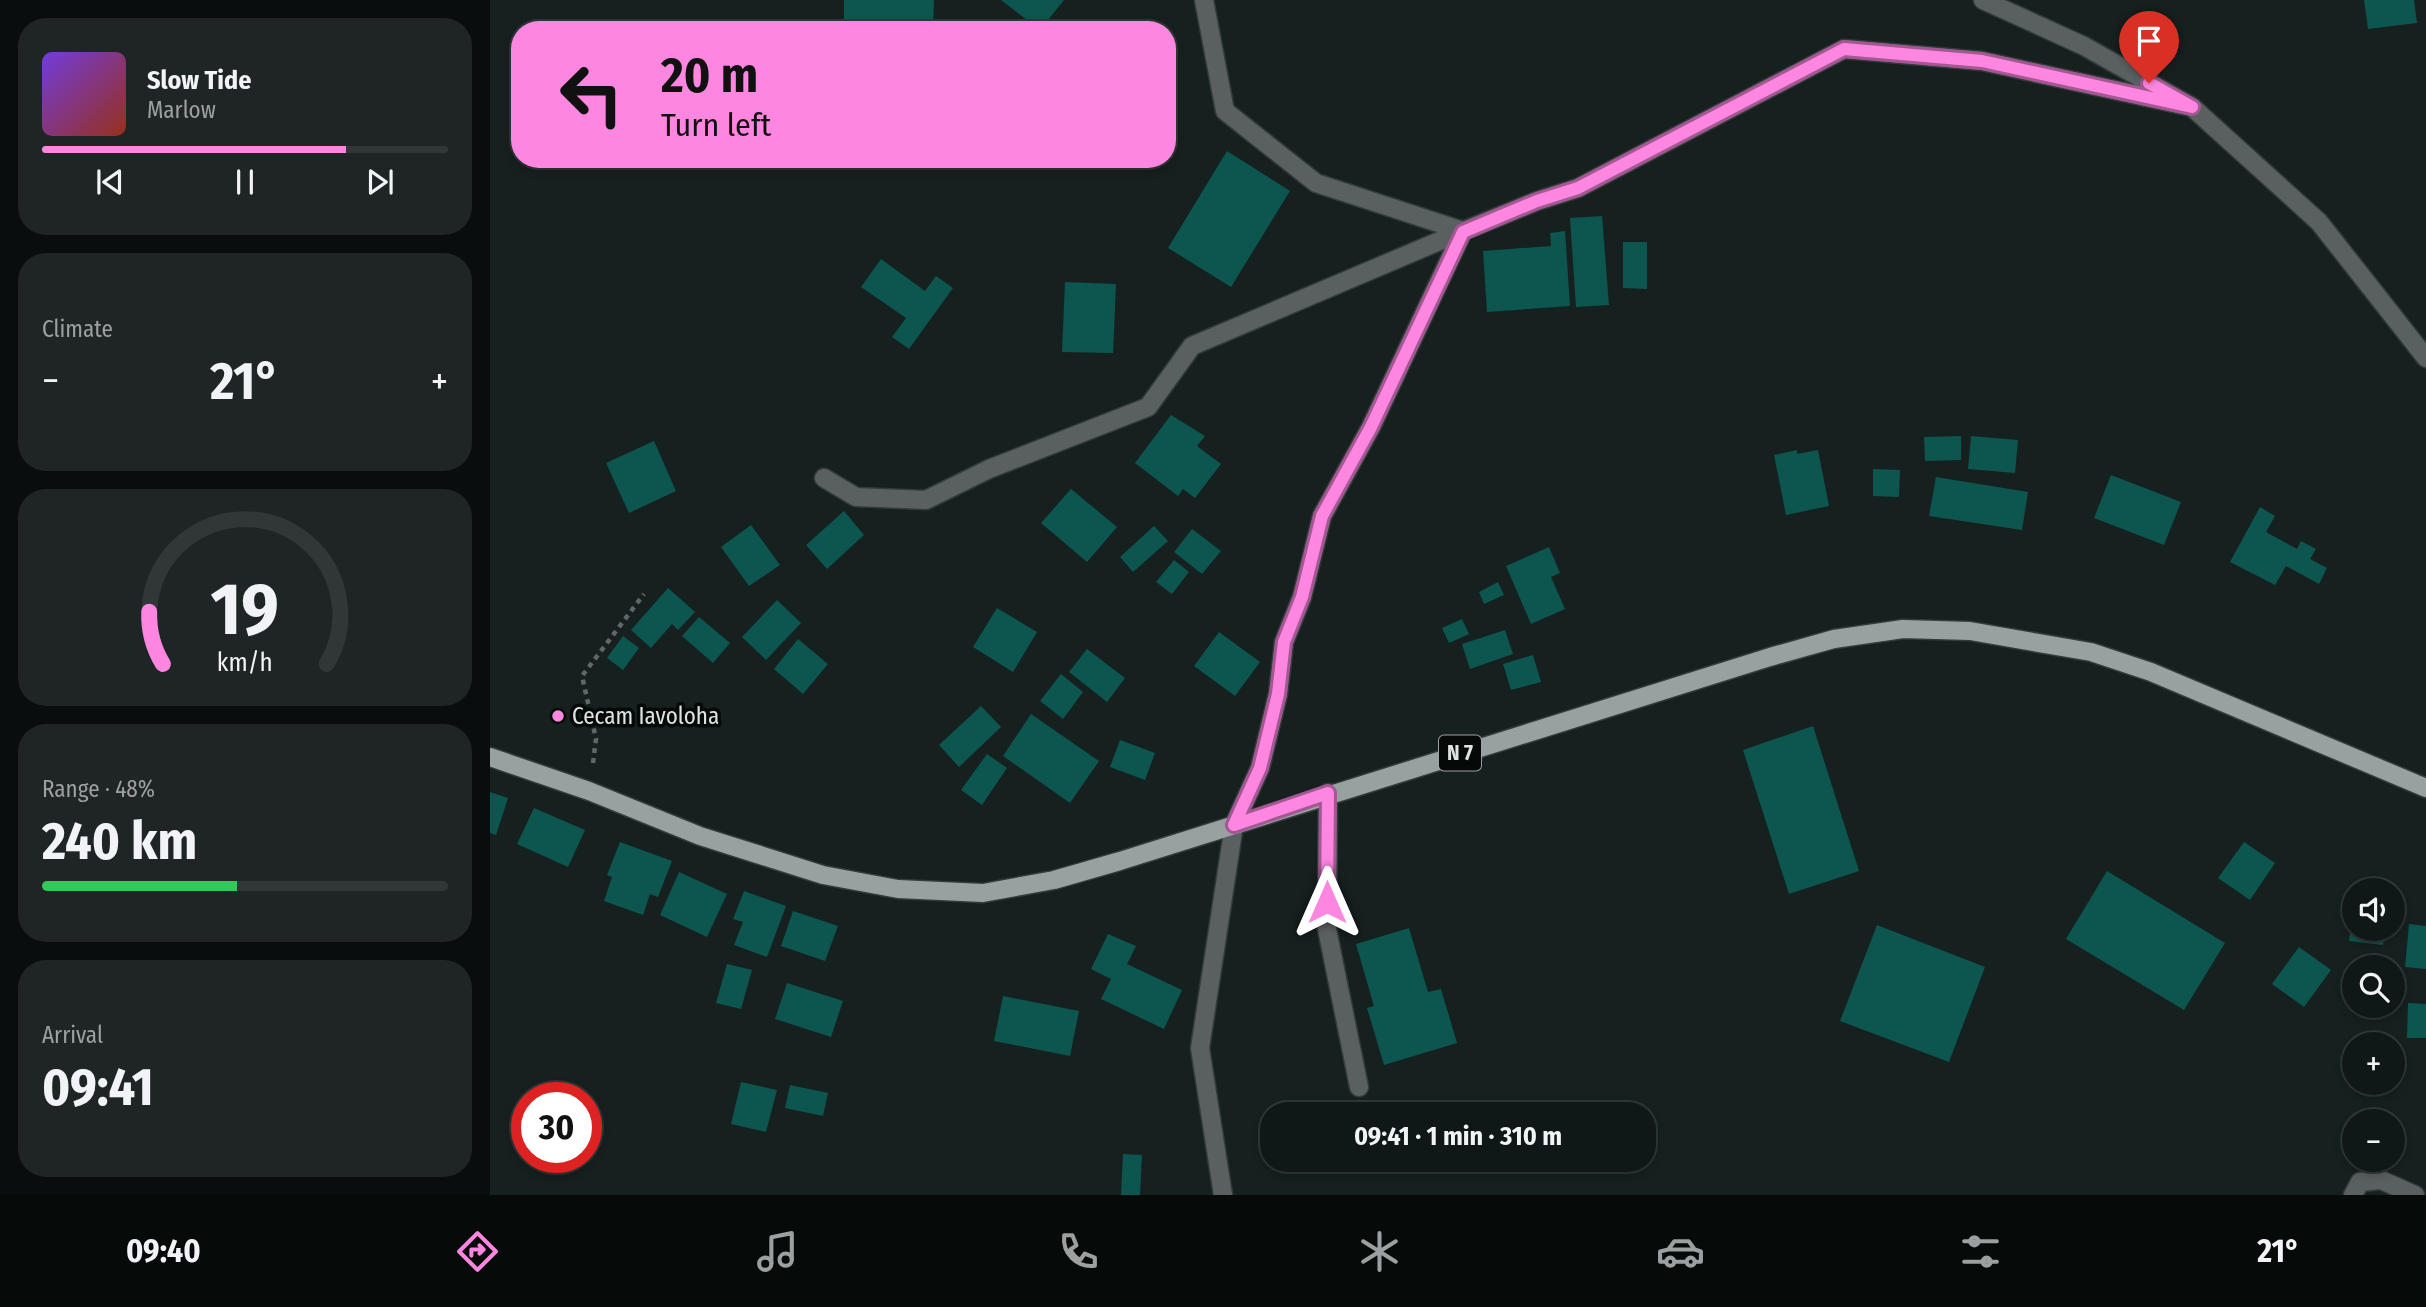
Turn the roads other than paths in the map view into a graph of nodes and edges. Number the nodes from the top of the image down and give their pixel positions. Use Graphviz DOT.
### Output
graph roads {
  1 [pos="1205,0"];
  2 [pos="1983,0"];
  3 [pos="2192,107"];
  4 [pos="1463,232"];
  5 [pos="2426,359"];
  6 [pos="824,478"];
  7 [pos="490,757"];
  8 [pos="2426,788"];
  9 [pos="1328,793"];
  10 [pos="1234,825"];
  11 [pos="1359,1087"];
  12 [pos="1223,1195"];
  13 [pos="2353,1195"];
  14 [pos="2415,1195"];
  1 -- 4 [label="street"];
  2 -- 3 [label="street"];
  3 -- 4 [label="street"];
  3 -- 5 [label="street"];
  4 -- 6 [label="street"];
  4 -- 10 [label="street"];
  7 -- 10 [label="main road, N 7"];
  8 -- 9 [label="main road, N 7"];
  9 -- 10 [label="main road, N 7"];
  9 -- 11 [label="street"];
  10 -- 12 [label="street"];
  13 -- 14 [label="street"];
}
